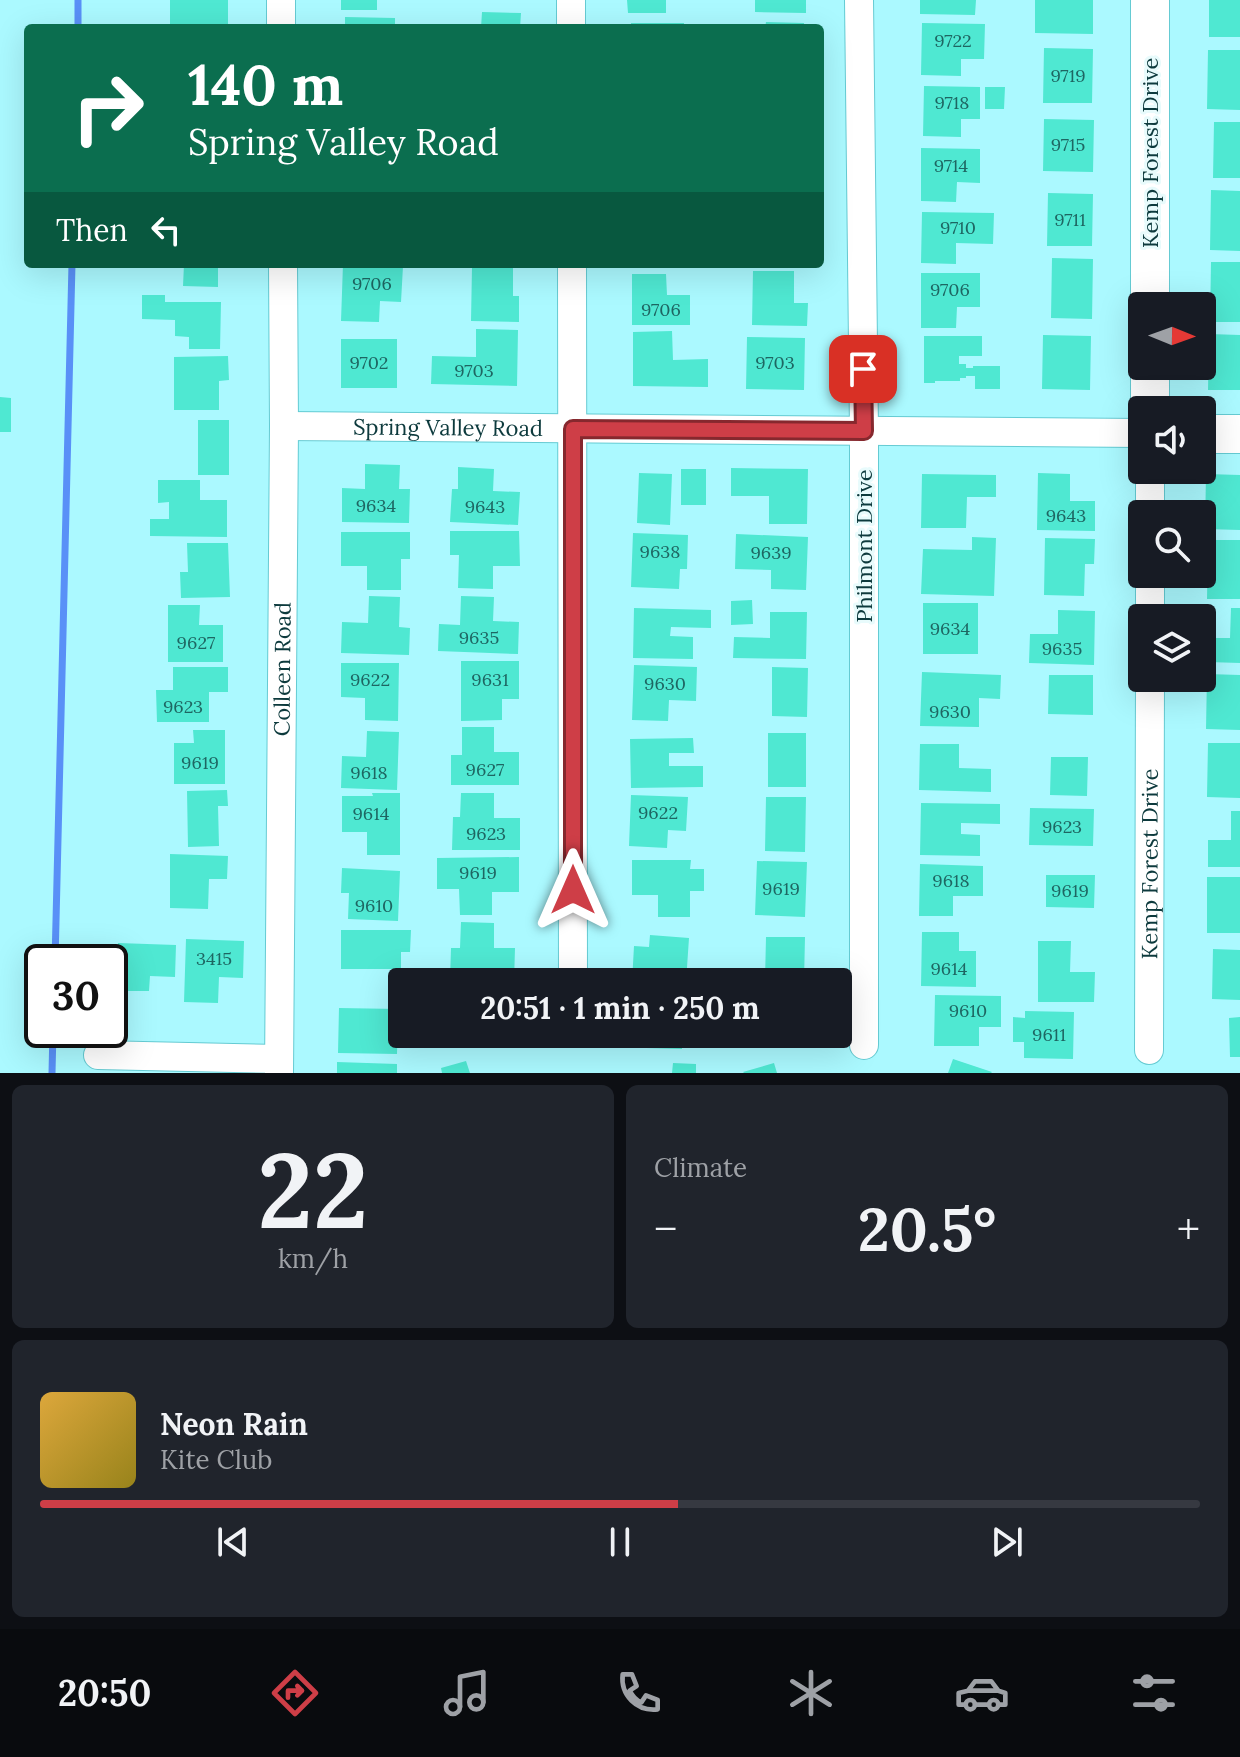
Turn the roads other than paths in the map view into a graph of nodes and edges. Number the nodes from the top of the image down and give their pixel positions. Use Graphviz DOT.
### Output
graph roads {
  1 [pos="281,0"];
  2 [pos="571,0"];
  3 [pos="859,0"];
  4 [pos="1150,0"];
  5 [pos="281,24"];
  6 [pos="571,24"];
  7 [pos="283,268"];
  8 [pos="572,268"];
  9 [pos="1150,292"];
  10 [pos="284,426"];
  11 [pos="573,429"];
  12 [pos="864,431"];
  13 [pos="1128,433"];
  14 [pos="1216,434"];
  15 [pos="1240,434"];
  16 [pos="1150,692"];
  17 [pos="573,968"];
  18 [pos="864,1045"];
  19 [pos="1149,1050"];
  20 [pos="98,1055"];
  21 [pos="279,1066"];
  1 -- 5 [label="street"];
  2 -- 6 [label="street"];
  3 -- 12 [label="street, Philmont Drive"];
  4 -- 9 [label="street, Kemp Forest Drive"];
  7 -- 10 [label="street, Colleen Road"];
  8 -- 11 [label="street"];
  10 -- 11 [label="street, Spring Valley Road"];
  10 -- 21 [label="street, Colleen Road"];
  11 -- 12 [label="street, Spring Valley Road"];
  11 -- 17 [label="street"];
  12 -- 13 [label="street, Spring Valley Road"];
  12 -- 18 [label="street, Philmont Drive"];
  14 -- 15 [label="street"];
  16 -- 19 [label="street, Kemp Forest Drive"];
  20 -- 21 [label="street"];
}
